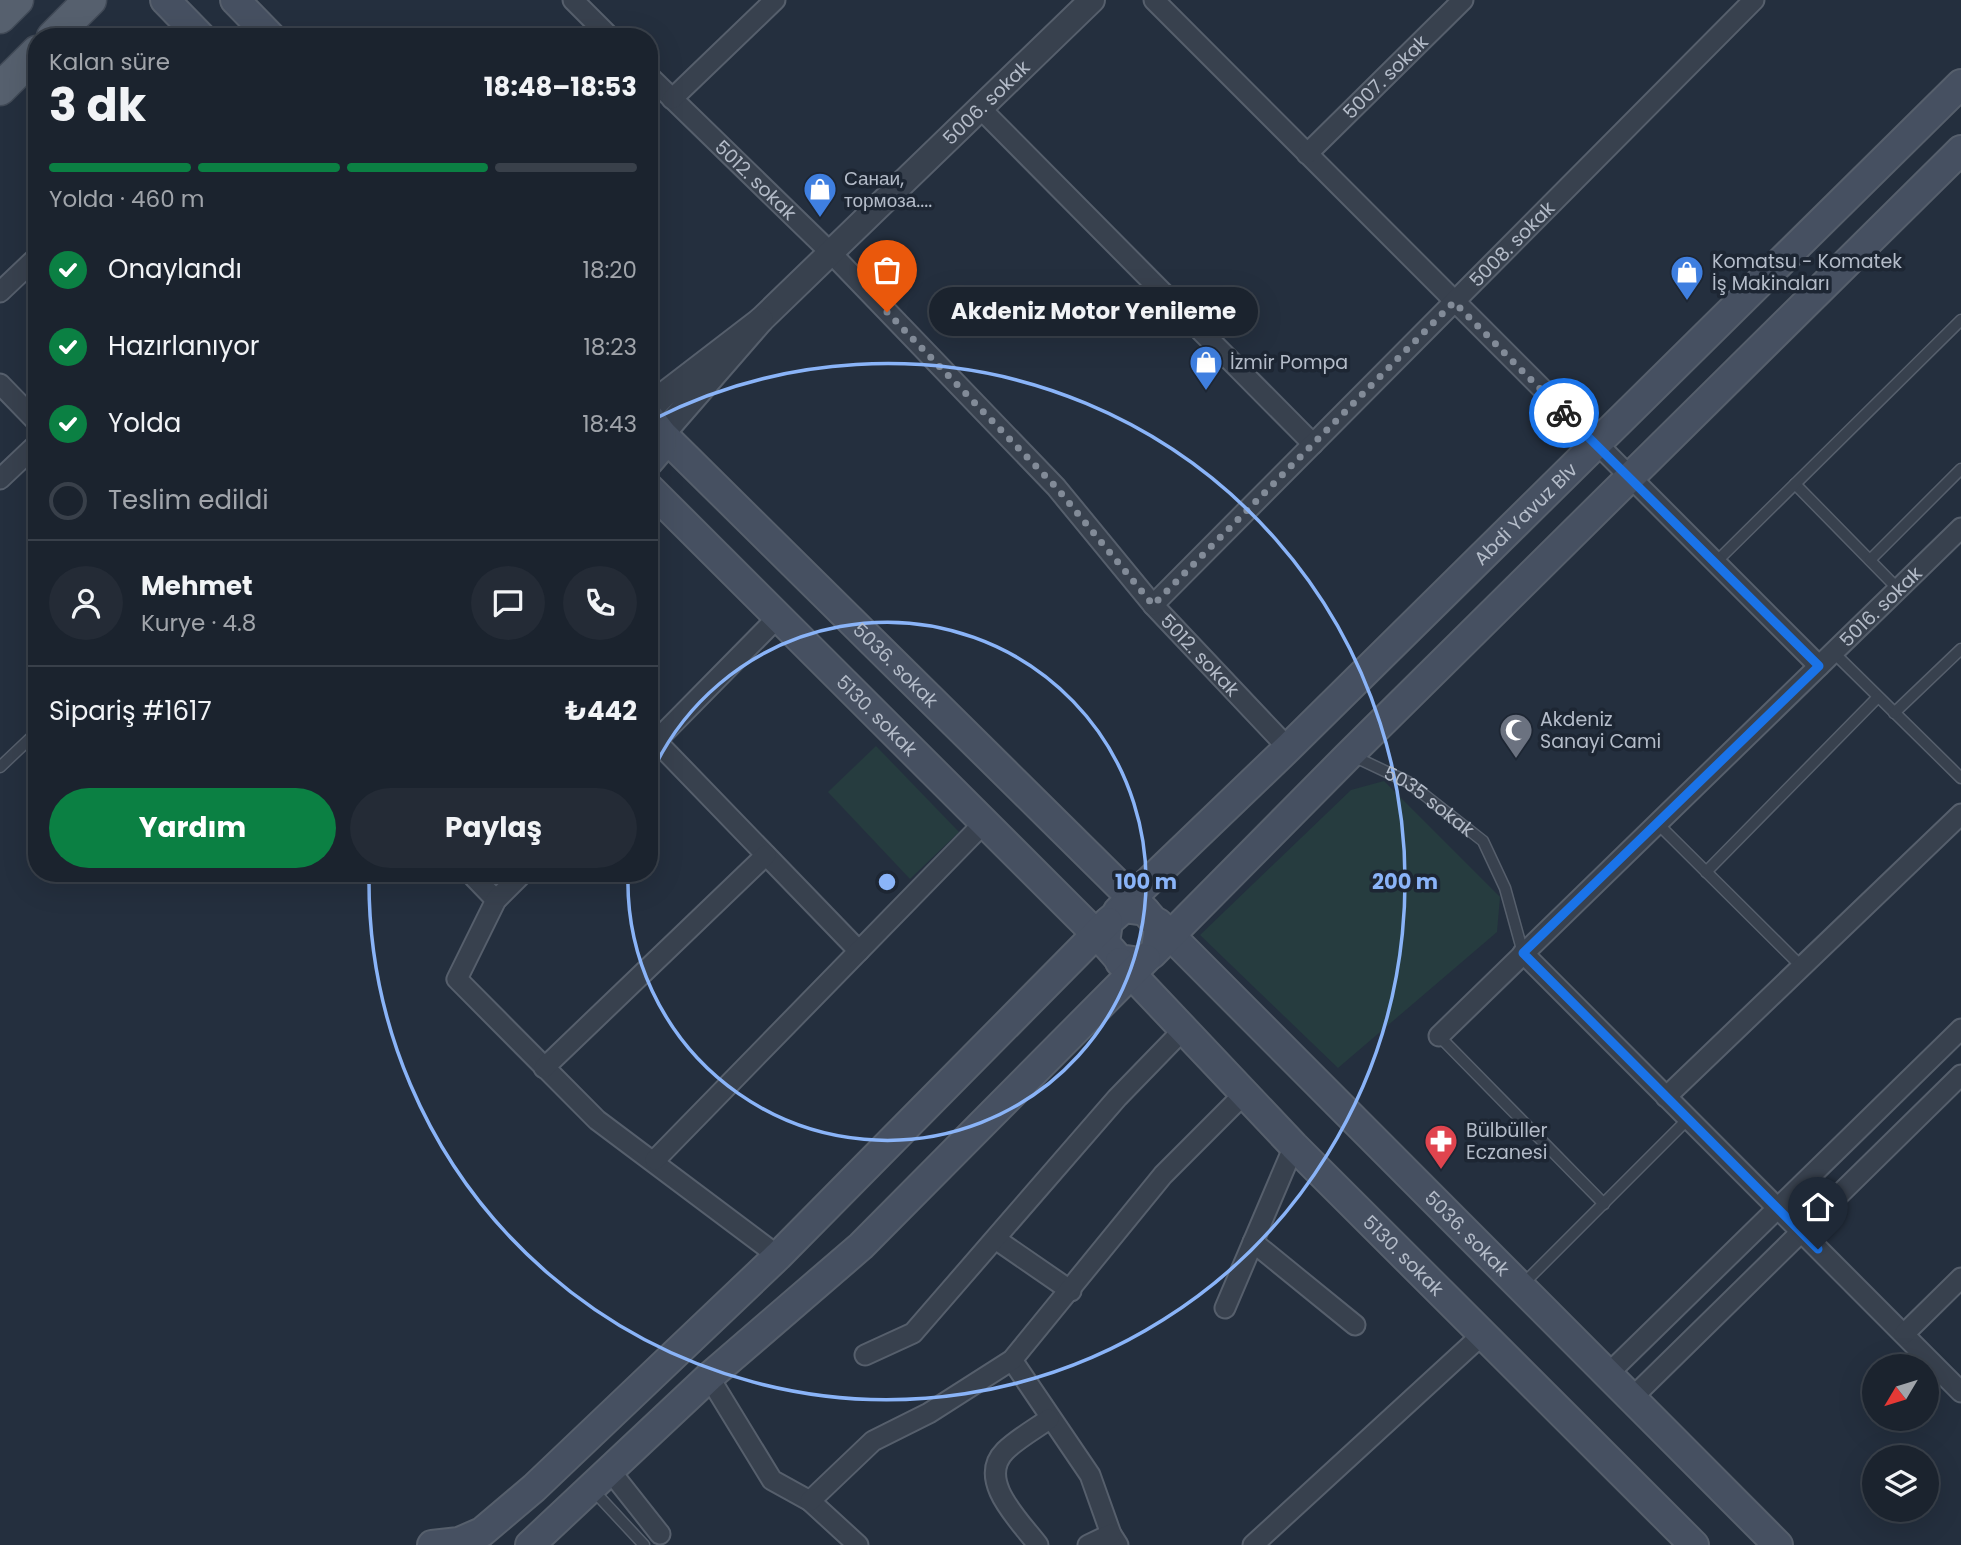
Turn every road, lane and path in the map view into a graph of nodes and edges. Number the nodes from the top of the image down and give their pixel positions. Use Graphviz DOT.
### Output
graph roads {
  1 [pos="17,0"];
  2 [pos="90,0"];
  3 [pos="165,0"];
  4 [pos="235,0"];
  5 [pos="573,0"];
  6 [pos="775,0"];
  7 [pos="1092,0"];
  8 [pos="1462,0"];
  9 [pos="1754,0"];
  10 [pos="1166,4"];
  11 [pos="0,17"];
  12 [pos="62,28"];
  13 [pos="192,28"];
  14 [pos="262,28"];
  15 [pos="601,28"];
  16 [pos="28,61"];
  17 [pos="1961,84"];
  18 [pos="658,85"];
  19 [pos="0,89"];
  20 [pos="672,99"];
  21 [pos="980,108"];
  22 [pos="1961,150"];
  23 [pos="1307,154"];
  24 [pos="831,253"];
  25 [pos="28,266"];
  26 [pos="0,292"];
  27 [pos="1454,302"];
  28 [pos="1961,320"];
  29 [pos="0,384"];
  30 [pos="28,413"];
  31 [pos="658,415"];
  32 [pos="658,425"];
  33 [pos="1313,444"];
  34 [pos="1596,445"];
  35 [pos="28,452"];
  36 [pos="1961,469"];
  37 [pos="1629,477"];
  38 [pos="0,479"];
  39 [pos="1796,484"];
  40 [pos="658,497"];
  41 [pos="1961,529"];
  42 [pos="1870,560"];
  43 [pos="1715,563"];
  44 [pos="1898,589"];
  45 [pos="1153,605"];
  46 [pos="778,617"];
  47 [pos="1961,649"];
  48 [pos="1826,659"];
  49 [pos="1878,697"];
  50 [pos="1894,713"];
  51 [pos="658,739"];
  52 [pos="28,741"];
  53 [pos="1288,748"];
  54 [pos="658,749"];
  55 [pos="1349,755"];
  56 [pos="0,767"];
  57 [pos="1961,778"];
  58 [pos="1961,814"];
  59 [pos="1657,823"];
  60 [pos="983,824"];
  61 [pos="766,855"];
  62 [pos="1706,872"];
  63 [pos="479,882"];
  64 [pos="514,882"];
  65 [pos="496,900"];
  66 [pos="1132,935"];
  67 [pos="859,951"];
  68 [pos="1523,953"];
  69 [pos="1801,967"];
  70 [pos="1184,1029"];
  71 [pos="1961,1029"];
  72 [pos="1439,1036"];
  73 [pos="544,1068"];
  74 [pos="1961,1076"];
  75 [pos="1245,1093"];
  76 [pos="1666,1097"];
  77 [pos="1688,1119"];
  78 [pos="1294,1146"];
  79 [pos="655,1160"];
  80 [pos="1605,1204"];
  81 [pos="1778,1208"];
  82 [pos="1801,1232"];
  83 [pos="997,1240"];
  84 [pos="1253,1242"];
  85 [pos="778,1256"];
  86 [pos="1961,1278"];
  87 [pos="1521,1286"];
  88 [pos="1071,1291"];
  89 [pos="1225,1308"];
  90 [pos="1355,1325"];
  91 [pos="1483,1334"];
  92 [pos="1904,1334"];
  93 [pos="865,1355"];
  94 [pos="1012,1360"];
  95 [pos="1609,1373"];
  96 [pos="709,1377"];
  97 [pos="1961,1392"];
  98 [pos="1633,1397"];
  99 [pos="1049,1419"];
  100 [pos="602,1480"];
  101 [pos="810,1501"];
  102 [pos="484,1539"];
  103 [pos="1114,1539"];
  104 [pos="652,1540"];
  105 [pos="432,1545"];
  106 [pos="530,1545"];
  107 [pos="858,1545"];
  108 [pos="1038,1545"];
  109 [pos="1088,1545"];
  110 [pos="1253,1545"];
  111 [pos="1693,1545"];
  112 [pos="1778,1545"];
  1 -- 11 [label="main road"];
  2 -- 12 [label="main road"];
  3 -- 13 [label="main road"];
  4 -- 14 [label="main road"];
  5 -- 15 [label="street"];
  6 -- 20 [label="street"];
  7 -- 21 [label="street, 5006. sokak"];
  8 -- 23 [label="street, 5007. sokak"];
  9 -- 27 [label="street, 5008. sokak"];
  10 -- 23 [label="street"];
  16 -- 19 [label="main road"];
  17 -- 34 [label="main road, Abdi Yavuz Blv"];
  18 -- 20 [label="street, 5012. sokak"];
  20 -- 24 [label="street, 5012. sokak"];
  21 -- 24 [label="street, 5006. sokak"];
  21 -- 33 [label="street"];
  22 -- 37 [label="main road"];
  23 -- 27 [label="street"];
  24 -- 31 [label="street, 5006. sokak"];
  24 -- 45 [label="street, 5012. sokak"];
  25 -- 26 [label="street"];
  27 -- 33 [label="street, 5008. sokak"];
  27 -- 34 [label="street"];
  28 -- 39 [label="lane"];
  29 -- 30 [label="street"];
  32 -- 66 [label="main road, 5036. sokak"];
  33 -- 45 [label="street, 5008. sokak"];
  34 -- 37 [label="street"];
  34 -- 53 [label="main road, Abdi Yavuz Blv"];
  35 -- 38 [label="street"];
  36 -- 42 [label="lane"];
  37 -- 43 [label="street"];
  37 -- 55 [label="main road"];
  39 -- 42 [label="lane"];
  39 -- 43 [label="lane"];
  40 -- 46 [label="main road, 5130. sokak"];
  41 -- 44 [label="street, 5016. sokak"];
  42 -- 44 [label="lane"];
  43 -- 48 [label="street"];
  44 -- 48 [label="street, 5016. sokak"];
  45 -- 53 [label="street, 5012. sokak"];
  46 -- 51 [label="street"];
  46 -- 60 [label="main road, 5130. sokak"];
  47 -- 50 [label="lane"];
  48 -- 49 [label="lane"];
  48 -- 59 [label="street, 5016. sokak"];
  49 -- 50 [label="lane"];
  49 -- 62 [label="lane"];
  50 -- 57 [label="lane"];
  52 -- 56 [label="lane"];
  53 -- 66 [label="main road, Abdi Yavuz Blv"];
  54 -- 61 [label="street"];
  55 -- 66 [label="main road"];
  55 -- 68 [label="lane, 5035 sokak"];
  58 -- 69 [label="street"];
  59 -- 62 [label="lane"];
  59 -- 68 [label="street, 5016. sokak"];
  60 -- 66 [label="main road, 5130. sokak"];
  60 -- 67 [label="street"];
  61 -- 67 [label="street"];
  61 -- 73 [label="street"];
  62 -- 69 [label="lane"];
  63 -- 65 [label="street"];
  64 -- 65 [label="street"];
  65 -- 73 [label="street"];
  66 -- 70 [label="main road, 5130. sokak"];
  66 -- 85 [label="main road"];
  66 -- 87 [label="main road, 5036. sokak"];
  66 -- 96 [label="main road"];
  67 -- 79 [label="street"];
  68 -- 72 [label="street, 5016. sokak"];
  68 -- 76 [label="street, 5035 sokak"];
  69 -- 76 [label="street"];
  70 -- 75 [label="main road, 5130. sokak"];
  70 -- 83 [label="street"];
  71 -- 81 [label="street"];
  72 -- 80 [label="lane"];
  73 -- 79 [label="street"];
  74 -- 82 [label="street"];
  75 -- 78 [label="main road, 5130. sokak"];
  75 -- 88 [label="street"];
  76 -- 77 [label="street, 5035 sokak"];
  77 -- 80 [label="lane"];
  77 -- 81 [label="street, 5035 sokak"];
  78 -- 84 [label="street"];
  78 -- 91 [label="main road, 5130. sokak"];
  79 -- 85 [label="street"];
  80 -- 87 [label="lane"];
  81 -- 82 [label="street, 5035 sokak"];
  81 -- 95 [label="street"];
  82 -- 92 [label="street, 5035 sokak"];
  82 -- 98 [label="street"];
  83 -- 88 [label="street"];
  83 -- 93 [label="street"];
  84 -- 89 [label="street"];
  84 -- 90 [label="street"];
  85 -- 102 [label="main road"];
  86 -- 92 [label="street"];
  87 -- 95 [label="main road, 5036. sokak"];
  88 -- 94 [label="street"];
  91 -- 110 [label="street"];
  91 -- 111 [label="main road, 5130. sokak"];
  92 -- 97 [label="street, 5035 sokak"];
  94 -- 99 [label="street"];
  94 -- 101 [label="street"];
  95 -- 98 [label="main road, 5036. sokak"];
  96 -- 100 [label="main road"];
  96 -- 101 [label="street"];
  98 -- 112 [label="main road, 5036. sokak"];
  99 -- 103 [label="street"];
  99 -- 108 [label="street"];
  100 -- 104 [label="street"];
  100 -- 106 [label="main road"];
  101 -- 107 [label="street"];
  102 -- 105 [label="main road"];
  103 -- 109 [label="street"];
}
